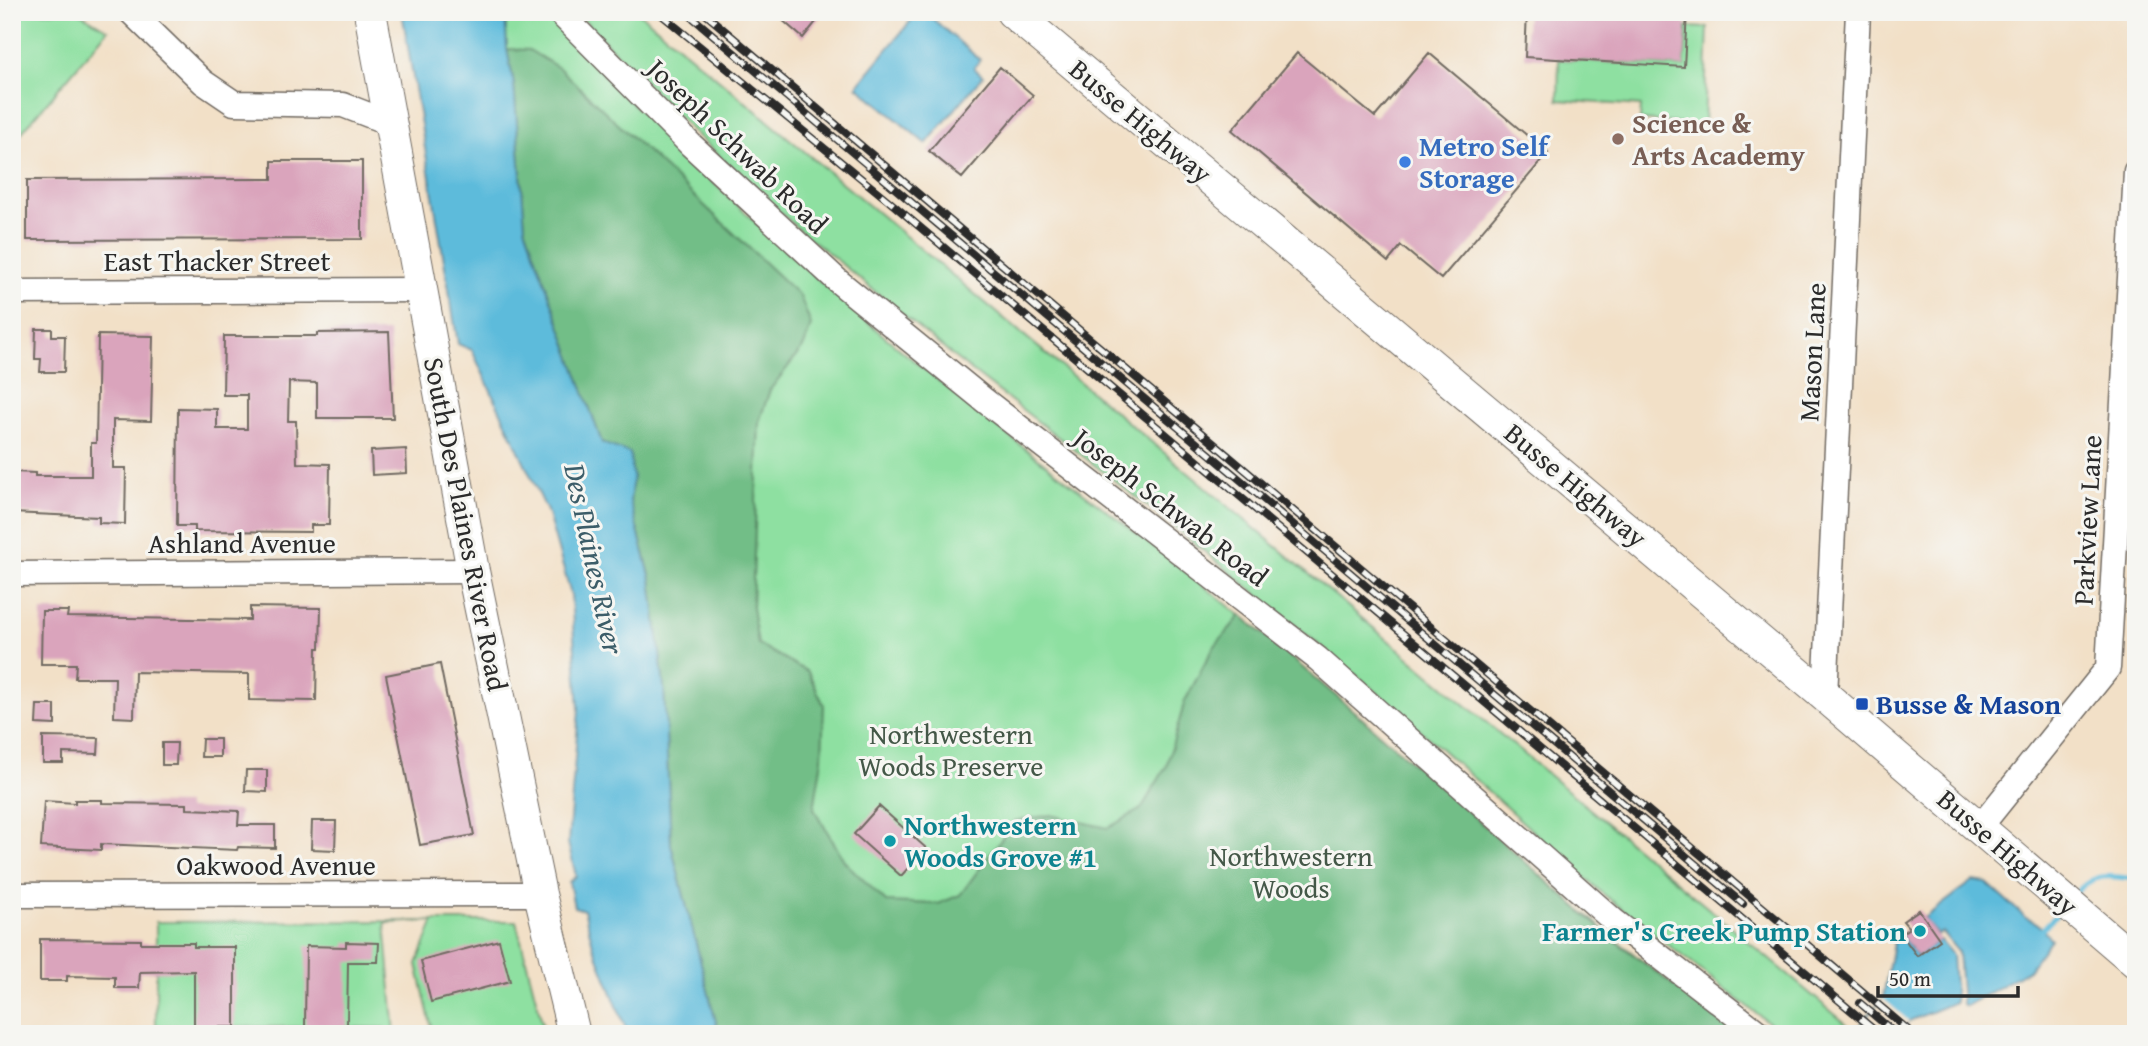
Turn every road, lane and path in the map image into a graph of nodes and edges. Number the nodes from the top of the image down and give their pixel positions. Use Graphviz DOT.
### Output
graph roads {
  1 [pos="131,12"];
  2 [pos="370,12"];
  3 [pos="559,12"];
  4 [pos="1012,12"];
  5 [pos="1858,12"];
  6 [pos="384,83"];
  7 [pos="344,105"];
  8 [pos="392,124"];
  9 [pos="2136,171"];
  10 [pos="421,290"];
  11 [pos="12,292"];
  12 [pos="473,571"];
  13 [pos="12,574"];
  14 [pos="1825,696"];
  15 [pos="1980,827"];
  16 [pos="540,894"];
  17 [pos="12,895"];
  18 [pos="2136,962"];
  19 [pos="574,1034"];
  20 [pos="1760,1034"];
  1 -- 7 [label="street"];
  2 -- 6 [label="main road, South Des Plaines River Road"];
  3 -- 20 [label="street, Joseph Schwab Road"];
  4 -- 14 [label="main road, Busse Highway"];
  5 -- 14 [label="street, Mason Lane"];
  6 -- 7 [label="street"];
  6 -- 8 [label="main road, South Des Plaines River Road"];
  7 -- 8 [label="street"];
  8 -- 10 [label="main road, South Des Plaines River Road"];
  9 -- 15 [label="street, Parkview Lane"];
  10 -- 11 [label="street, East Thacker Street"];
  10 -- 12 [label="main road, South Des Plaines River Road"];
  12 -- 13 [label="street, Ashland Avenue"];
  12 -- 16 [label="main road, South Des Plaines River Road"];
  14 -- 15 [label="main road, Busse Highway"];
  15 -- 18 [label="main road, Busse Highway"];
  16 -- 17 [label="street, Oakwood Avenue"];
  16 -- 19 [label="main road, South Des Plaines River Road"];
}
